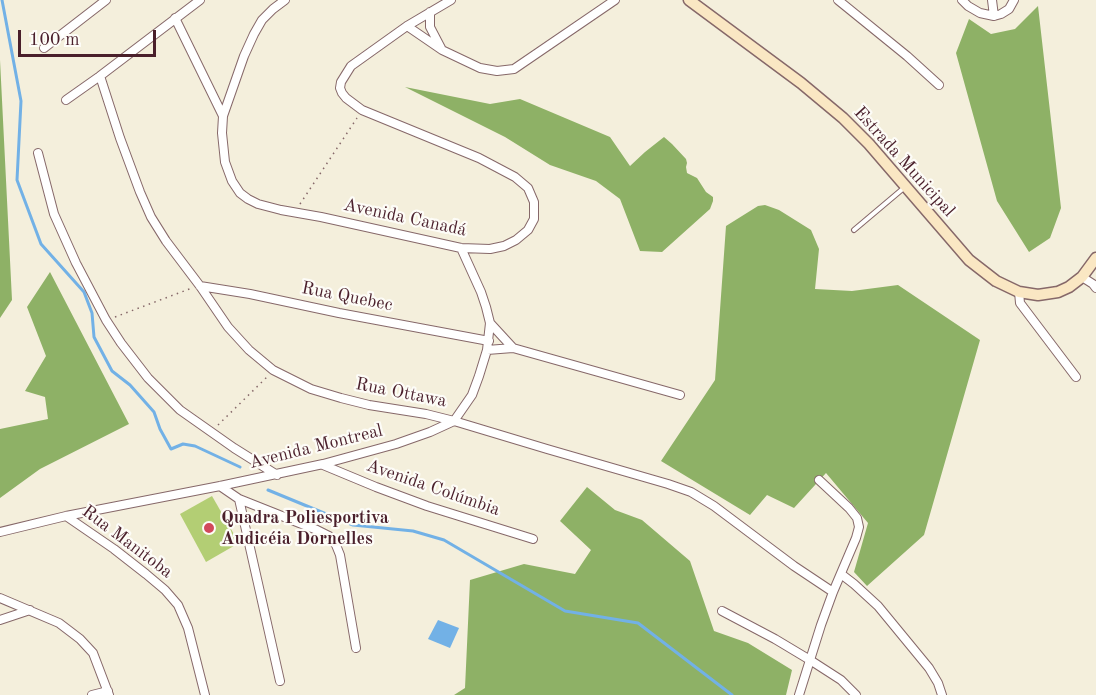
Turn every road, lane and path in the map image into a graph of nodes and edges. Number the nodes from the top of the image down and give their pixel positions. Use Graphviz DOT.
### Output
graph roads {
  1 [pos="106,0"];
  2 [pos="200,0"];
  3 [pos="285,0"];
  4 [pos="451,0"];
  5 [pos="615,0"];
  6 [pos="689,0"];
  7 [pos="838,0"];
  8 [pos="962,0"];
  9 [pos="992,0"];
  10 [pos="1014,0"];
  11 [pos="430,12"];
  12 [pos="994,16"];
  13 [pos="175,18"];
  14 [pos="407,26"];
  15 [pos="44,48"];
  16 [pos="442,50"];
  17 [pos="100,76"];
  18 [pos="939,85"];
  19 [pos="66,100"];
  20 [pos="362,110"];
  21 [pos="223,116"];
  22 [pos="38,153"];
  23 [pos="905,187"];
  24 [pos="294,212"];
  25 [pos="854,230"];
  26 [pos="461,248"];
  27 [pos="1096,258"];
  28 [pos="1082,277"];
  29 [pos="200,286"];
  30 [pos="1096,288"];
  31 [pos="1019,292"];
  32 [pos="106,320"];
  33 [pos="489,323"];
  34 [pos="488,346"];
  35 [pos="513,348"];
  36 [pos="273,370"];
  37 [pos="1076,377"];
  38 [pos="680,395"];
  39 [pos="454,421"];
  40 [pos="211,432"];
  41 [pos="323,464"];
  42 [pos="278,474"];
  43 [pos="819,480"];
  44 [pos="220,486"];
  45 [pos="239,499"];
  46 [pos="66,516"];
  47 [pos="0,532"];
  48 [pos="533,539"];
  49 [pos="842,574"];
  50 [pos="833,592"];
  51 [pos="0,598"];
  52 [pos="30,610"];
  53 [pos="722,611"];
  54 [pos="0,620"];
  55 [pos="356,648"];
  56 [pos="810,660"];
  57 [pos="280,681"];
  58 [pos="109,693"];
  59 [pos="92,695"];
  60 [pos="205,695"];
  61 [pos="799,695"];
  62 [pos="856,695"];
  63 [pos="942,695"];
  1 -- 15 [label="street"];
  2 -- 13 [label="street"];
  3 -- 21 [label="street"];
  4 -- 11 [label="street, Avenida Canadá"];
  5 -- 16 [label="street"];
  6 -- 23 [label="main road, Estrada Municipal"];
  7 -- 18 [label="street"];
  8 -- 12 [label="street"];
  9 -- 12 [label="street"];
  10 -- 12 [label="street"];
  11 -- 14 [label="street, Avenida Canadá"];
  11 -- 16 [label="street"];
  13 -- 17 [label="street"];
  13 -- 21 [label="street, Avenida Canadá"];
  14 -- 16 [label="street"];
  14 -- 20 [label="street, Avenida Canadá"];
  17 -- 19 [label="street"];
  17 -- 29 [label="street, Rua Ottawa"];
  20 -- 24 [label="path"];
  20 -- 26 [label="street, Avenida Canadá"];
  21 -- 24 [label="street, Avenida Canadá"];
  22 -- 32 [label="street"];
  23 -- 25 [label="lane"];
  23 -- 31 [label="main road, Estrada Municipal"];
  24 -- 26 [label="street, Avenida Canadá"];
  26 -- 33 [label="street"];
  27 -- 28 [label="main road, Estrada Municipal"];
  28 -- 30 [label="street"];
  28 -- 31 [label="main road, Estrada Municipal"];
  29 -- 32 [label="path"];
  29 -- 34 [label="street, Rua Quebec"];
  29 -- 36 [label="street, Rua Ottawa"];
  31 -- 37 [label="street"];
  32 -- 40 [label="street"];
  33 -- 34 [label="street"];
  33 -- 35 [label="street"];
  34 -- 35 [label="street, Rua Quebec"];
  34 -- 39 [label="street"];
  35 -- 38 [label="street, Rua Quebec"];
  36 -- 39 [label="street, Rua Ottawa"];
  36 -- 40 [label="path"];
  39 -- 41 [label="street, Avenida Montreal"];
  39 -- 50 [label="street, Rua Ottawa"];
  40 -- 42 [label="street"];
  41 -- 42 [label="street, Avenida Montreal"];
  41 -- 48 [label="street, Avenida Colúmbia"];
  42 -- 44 [label="street, Avenida Montreal"];
  43 -- 49 [label="street"];
  44 -- 45 [label="street"];
  44 -- 46 [label="street, Avenida Montreal"];
  45 -- 55 [label="street"];
  45 -- 57 [label="street"];
  46 -- 47 [label="street, Avenida Montreal"];
  46 -- 60 [label="street, Rua Manitoba"];
  49 -- 50 [label="street"];
  49 -- 63 [label="street"];
  50 -- 56 [label="street"];
  51 -- 52 [label="street"];
  52 -- 54 [label="street"];
  52 -- 58 [label="street"];
  53 -- 56 [label="street"];
  56 -- 61 [label="street"];
  56 -- 62 [label="street"];
  58 -- 59 [label="street"];
}
